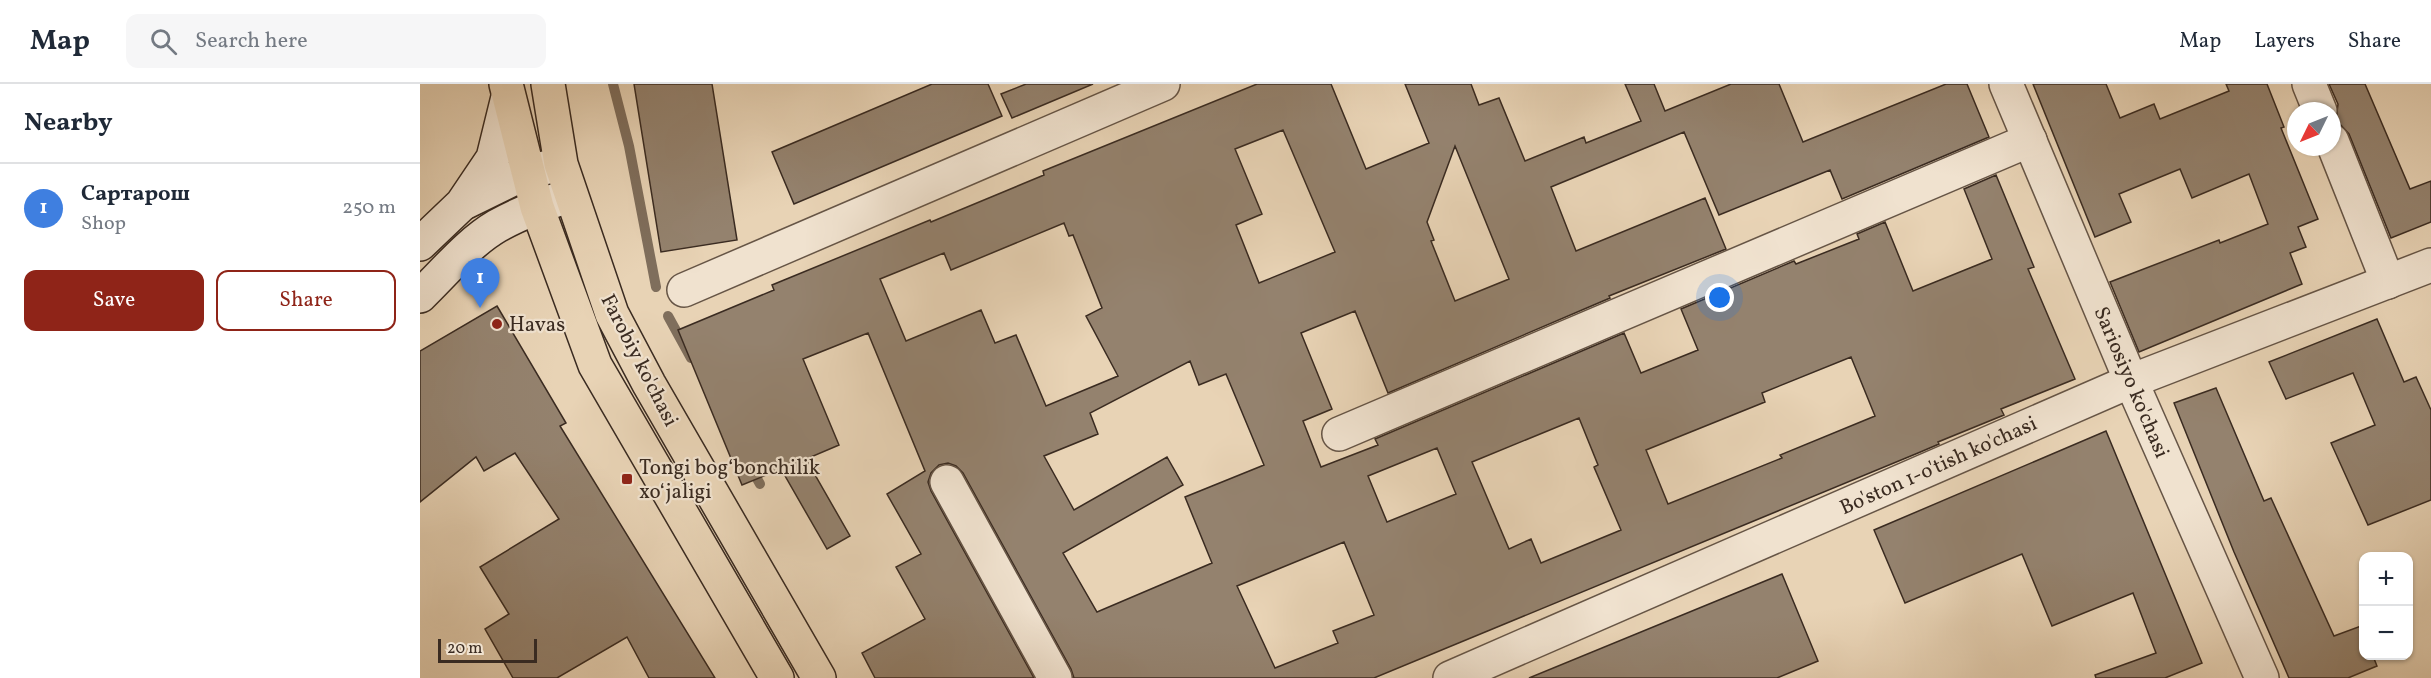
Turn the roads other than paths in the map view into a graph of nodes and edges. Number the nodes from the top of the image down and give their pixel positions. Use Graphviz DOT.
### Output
graph roads {
  1 [pos="548,84"];
  2 [pos="1163,84"];
  3 [pos="2006,84"];
  4 [pos="2309,84"];
  5 [pos="507,91"];
  6 [pos="2316,102"];
  7 [pos="2030,140"];
  8 [pos="2338,156"];
  9 [pos="561,164"];
  10 [pos="527,172"];
  11 [pos="570,195"];
  12 [pos="462,204"];
  13 [pos="537,207"];
  14 [pos="420,244"];
  15 [pos="2431,265"];
  16 [pos="2388,282"];
  17 [pos="684,290"];
  18 [pos="420,296"];
  19 [pos="2131,381"];
  20 [pos="1339,434"];
  21 [pos="947,482"];
  22 [pos="777,678"];
  23 [pos="819,678"];
  24 [pos="1055,678"];
  25 [pos="1450,678"];
  26 [pos="2262,678"];
  1 -- 9 [label="main road, Farobiy ko'chasi"];
  2 -- 17 [label="street"];
  3 -- 7 [label="street, Sariosiyo ko'chasi"];
  4 -- 6 [label="street"];
  5 -- 10 [label="main road, Farobiy ko'chasi"];
  5 -- 12 [label="street"];
  7 -- 19 [label="street, Sariosiyo ko'chasi"];
  7 -- 20 [label="street"];
  8 -- 16 [label="street"];
  9 -- 10 [label="street"];
  9 -- 11 [label="main road, Farobiy ko'chasi"];
  10 -- 12 [label="street"];
  10 -- 13 [label="main road, Farobiy ko'chasi"];
  11 -- 13 [label="street"];
  11 -- 23 [label="main road, Farobiy ko'chasi"];
  12 -- 14 [label="street"];
  13 -- 18 [label="street"];
  13 -- 22 [label="main road, Farobiy ko'chasi"];
  15 -- 16 [label="street, Bo'ston 1-o'tish ko'chasi"];
  16 -- 19 [label="street, Bo'ston 1-o'tish ko'chasi"];
  19 -- 25 [label="street, Bo'ston 1-o'tish ko'chasi"];
  19 -- 26 [label="street, Sariosiyo ko'chasi"];
  21 -- 24 [label="street"];
}
